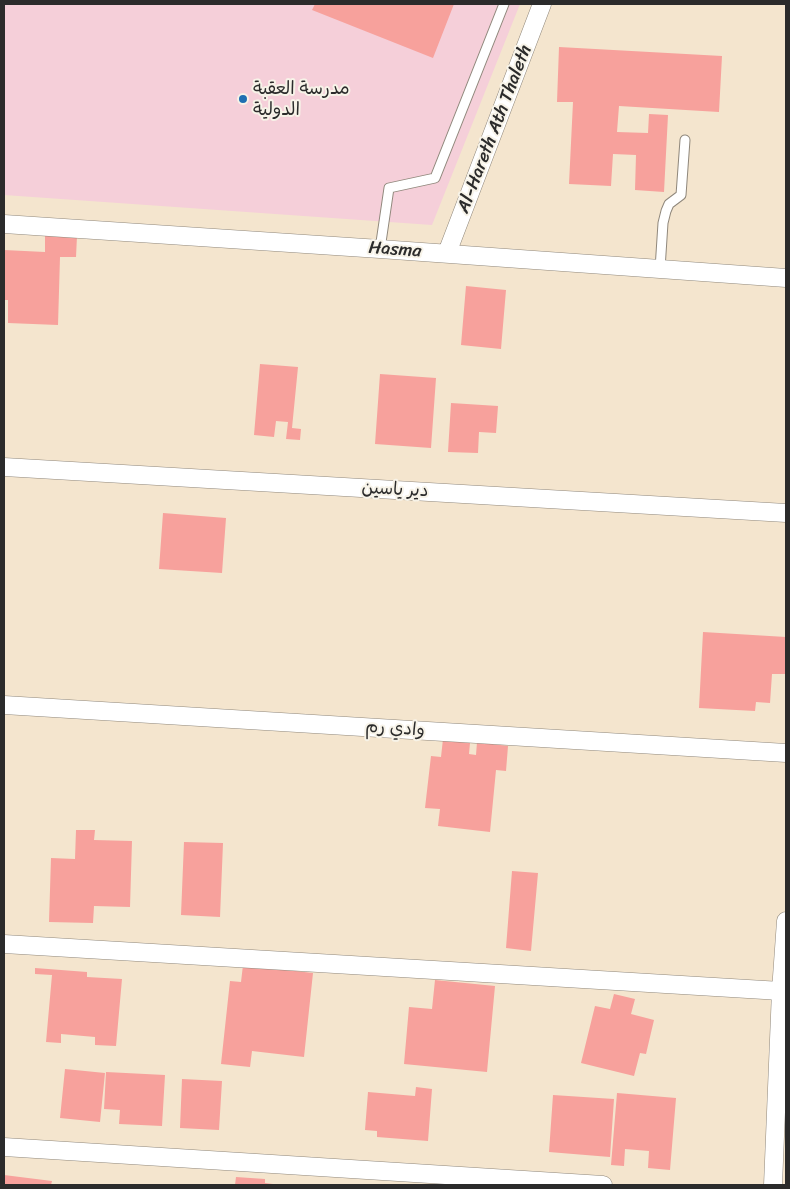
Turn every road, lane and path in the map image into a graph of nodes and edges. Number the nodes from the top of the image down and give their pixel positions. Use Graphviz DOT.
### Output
graph roads {
  1 [pos="504,4"];
  2 [pos="542,4"];
  3 [pos="685,140"];
  4 [pos="4,224"];
  5 [pos="380,249"];
  6 [pos="448,254"];
  7 [pos="660,269"];
  8 [pos="786,278"];
  9 [pos="4,468"];
  10 [pos="786,513"];
  11 [pos="4,706"];
  12 [pos="786,753"];
  13 [pos="786,921"];
  14 [pos="4,944"];
  15 [pos="781,991"];
  16 [pos="4,1147"];
  17 [pos="603,1185"];
  18 [pos="773,1185"];
  1 -- 5 [label="lane"];
  2 -- 6 [label="street, Al-Hareth Ath Thaleth"];
  3 -- 7 [label="lane"];
  4 -- 5 [label="street, Hasma"];
  5 -- 6 [label="street, Hasma"];
  6 -- 7 [label="street, Hasma"];
  7 -- 8 [label="street, Hasma"];
  9 -- 10 [label="street, دير ياسين"];
  11 -- 12 [label="street, وادي رم"];
  13 -- 15 [label="street"];
  14 -- 15 [label="street"];
  15 -- 18 [label="street"];
  16 -- 17 [label="street"];
}
